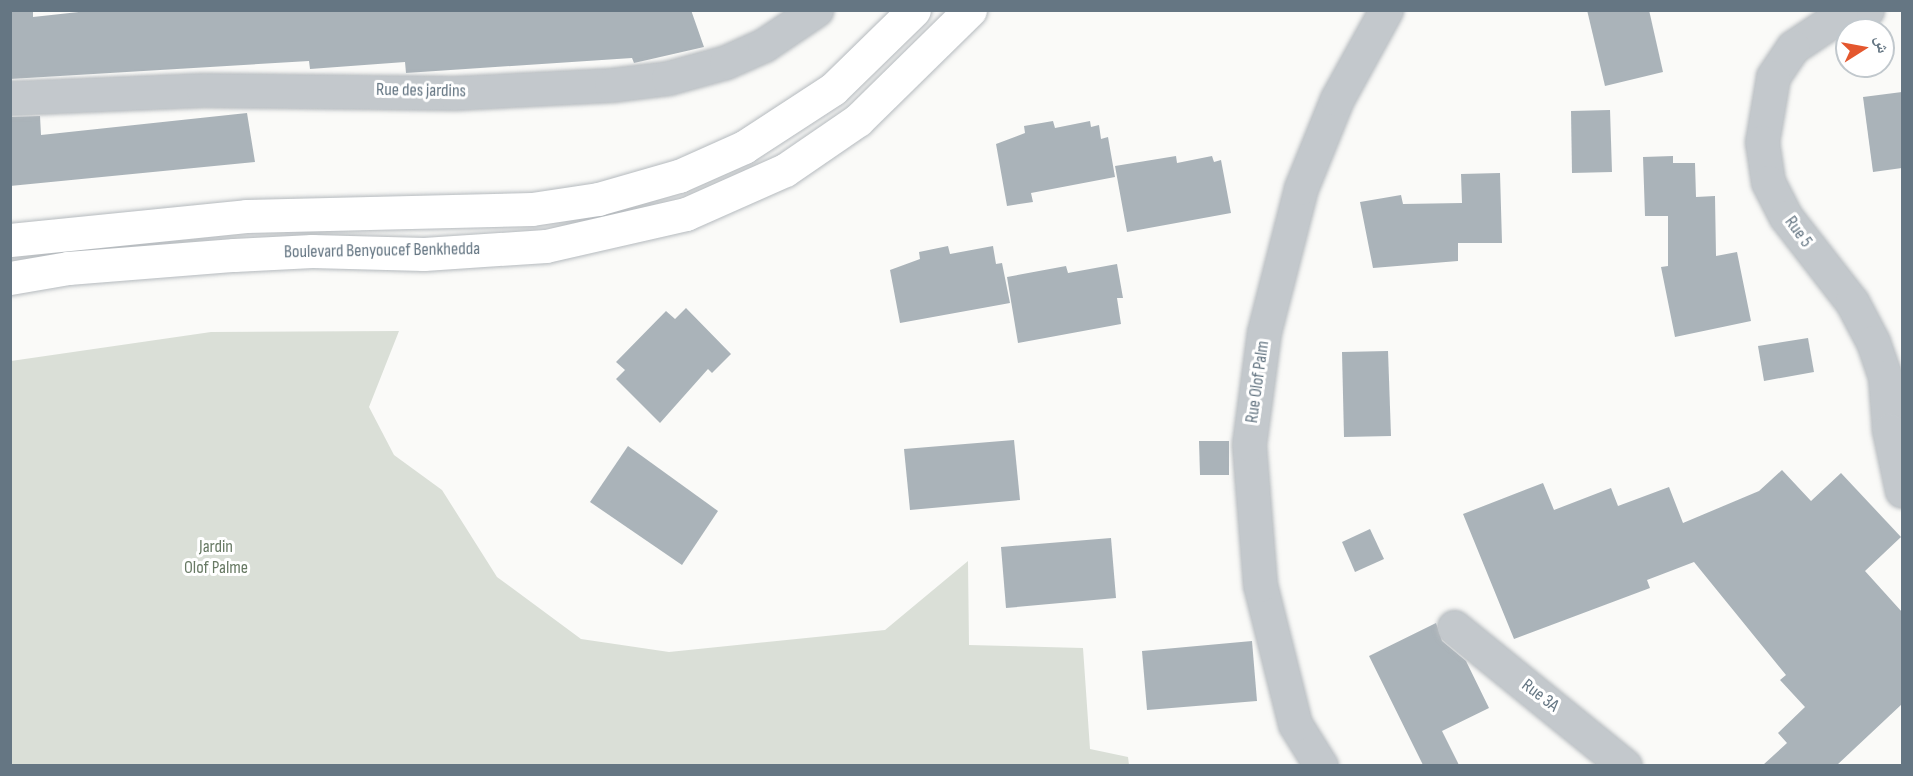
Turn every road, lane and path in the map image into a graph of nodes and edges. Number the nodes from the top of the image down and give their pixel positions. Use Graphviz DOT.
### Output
graph roads {
  1 [pos="816,10"];
  2 [pos="914,10"];
  3 [pos="970,10"];
  4 [pos="1386,10"];
  5 [pos="1867,10"];
  6 [pos="10,98"];
  7 [pos="10,240"];
  8 [pos="10,278"];
  9 [pos="1902,491"];
  10 [pos="1454,627"];
  11 [pos="1321,765"];
  12 [pos="1625,765"];
  1 -- 6 [label="street, Rue des jardins"];
  2 -- 7 [label="main road"];
  3 -- 8 [label="main road, Boulevard Benyoucef Benkhedda"];
  4 -- 11 [label="street, Rue Olof Palm"];
  5 -- 9 [label="street, Rue 5"];
  10 -- 12 [label="street, Rue 3A"];
}
